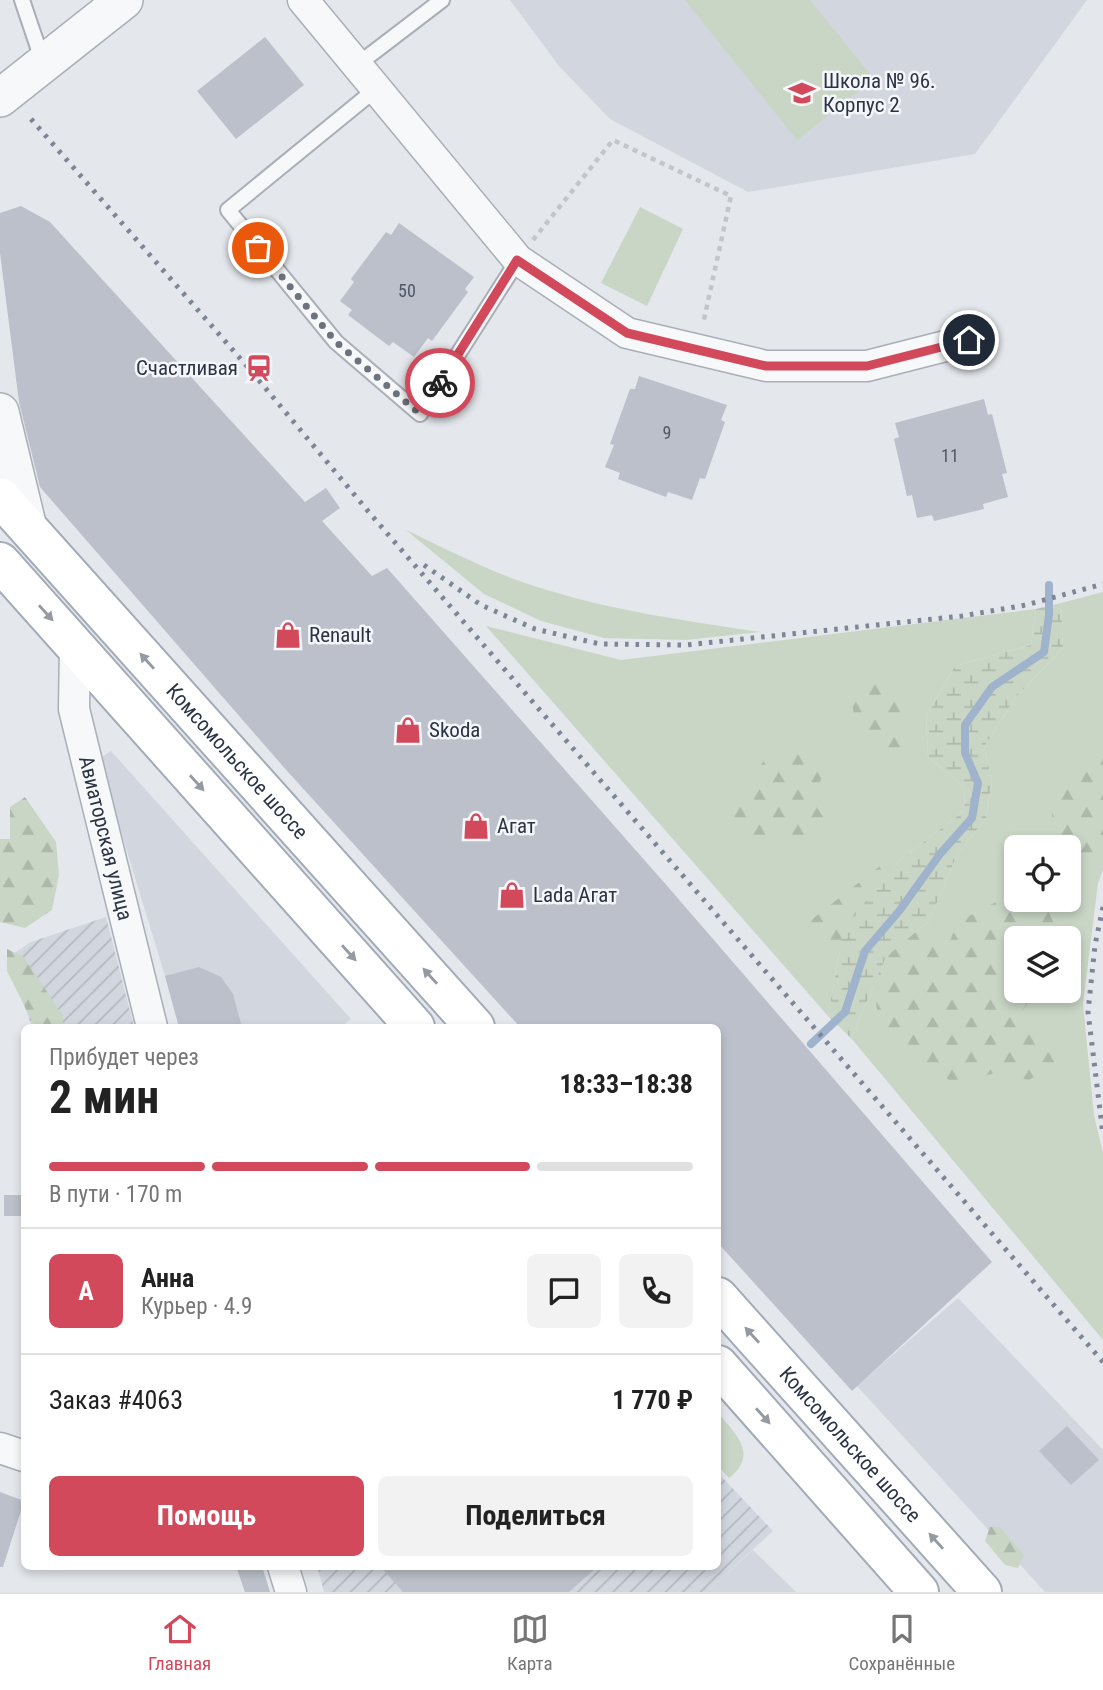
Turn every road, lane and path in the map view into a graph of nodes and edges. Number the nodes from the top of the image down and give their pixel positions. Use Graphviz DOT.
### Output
graph roads {
  1 [pos="22,0"];
  2 [pos="124,0"];
  3 [pos="303,0"];
  4 [pos="442,0"];
  5 [pos="44,64"];
  6 [pos="357,65"];
  7 [pos="376,89"];
  8 [pos="0,98"];
  9 [pos="517,260"];
  10 [pos="702,330"];
  11 [pos="969,340"];
  12 [pos="0,412"];
  13 [pos="0,497"];
  14 [pos="28,528"];
  15 [pos="0,562"];
  16 [pos="75,646"];
  17 [pos="151,1024"];
  18 [pos="412,1024"];
  19 [pos="472,1024"];
  20 [pos="721,1300"];
  21 [pos="721,1368"];
  22 [pos="0,1448"];
  23 [pos="21,1455"];
  24 [pos="284,1570"];
  25 [pos="291,1592"];
  26 [pos="919,1592"];
  27 [pos="982,1592"];
  1 -- 5 [label="lane"];
  2 -- 5 [label="street"];
  3 -- 6 [label="street"];
  4 -- 6 [label="lane"];
  5 -- 8 [label="street"];
  6 -- 7 [label="street"];
  7 -- 9 [label="street"];
  7 -- 9 [label="lane"];
  9 -- 10 [label="path"];
  9 -- 11 [label="street"];
  12 -- 14 [label="street"];
  13 -- 14 [label="main road, Комсомольское шоссе"];
  19 -- 14 [label="main road, Комсомольское шоссе, one-way"];
  15 -- 16 [label="main road, Комсомольское шоссе, one-way"];
  16 -- 17 [label="street, Авиаторская улица"];
  16 -- 18 [label="main road, Комсомольское шоссе, one-way"];
  27 -- 20 [label="main road, Комсомольское шоссе, one-way"];
  21 -- 26 [label="main road, one-way"];
  22 -- 23 [label="street"];
  24 -- 25 [label="street"];
}
